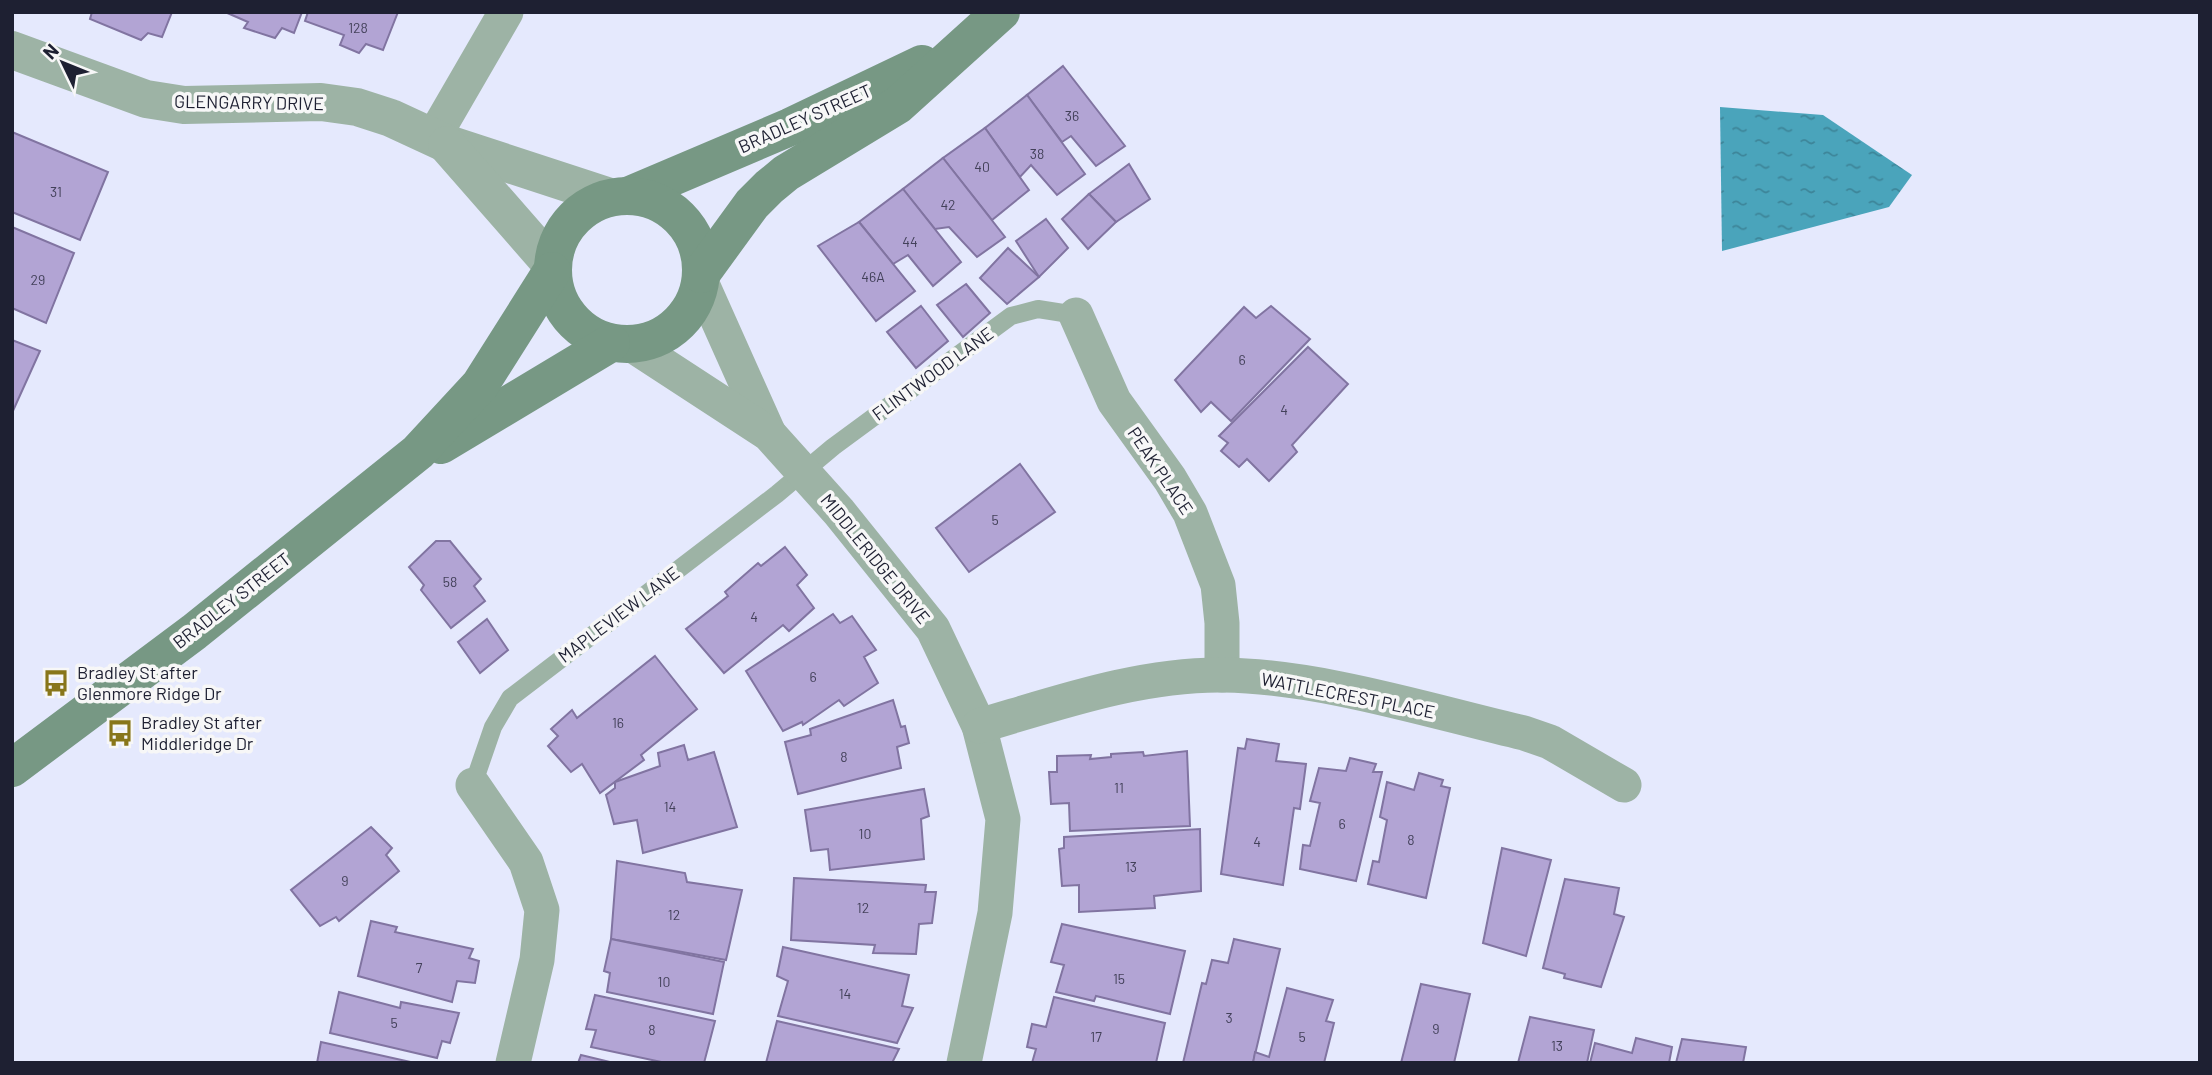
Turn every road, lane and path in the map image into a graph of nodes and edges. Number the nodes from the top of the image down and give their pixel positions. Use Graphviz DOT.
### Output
graph roads {
  1 [pos="506,12"];
  2 [pos="989,23"];
  3 [pos="12,50"];
  4 [pos="439,141"];
  5 [pos="620,196"];
  6 [pos="552,268"];
  7 [pos="701,278"];
  8 [pos="1076,316"];
  9 [pos="621,344"];
  10 [pos="769,434"];
  11 [pos="802,472"];
  12 [pos="383,481"];
  13 [pos="1222,675"];
  14 [pos="979,726"];
  15 [pos="12,768"];
  16 [pos="473,785"];
  17 [pos="1624,785"];
  18 [pos="513,1063"];
  19 [pos="964,1063"];
  1 -- 4 [label="street"];
  2 -- 5 [label="main road, BRADLEY STREET"];
  2 -- 7 [label="main road, BRADLEY STREET"];
  3 -- 4 [label="street, GLENGARRY DRIVE"];
  4 -- 5 [label="street, GLENGARRY DRIVE"];
  4 -- 6 [label="street, GLENGARRY DRIVE"];
  5 -- 6 [label="main road"];
  5 -- 7 [label="main road"];
  6 -- 9 [label="main road"];
  6 -- 12 [label="main road, BRADLEY STREET"];
  7 -- 9 [label="main road"];
  7 -- 10 [label="street, MIDDLERIDGE DRIVE"];
  8 -- 11 [label="lane, FLINTWOOD LANE"];
  8 -- 13 [label="street, PEAK PLACE"];
  9 -- 10 [label="street, MIDDLERIDGE DRIVE"];
  9 -- 12 [label="main road, BRADLEY STREET"];
  10 -- 11 [label="street, MIDDLERIDGE DRIVE"];
  11 -- 14 [label="street, MIDDLERIDGE DRIVE"];
  11 -- 16 [label="lane, MAPLEVIEW LANE"];
  12 -- 15 [label="main road, BRADLEY STREET"];
  13 -- 14 [label="street, WATTLECREST PLACE"];
  13 -- 17 [label="street, WATTLECREST PLACE"];
  14 -- 19 [label="street, MIDDLERIDGE DRIVE"];
  16 -- 18 [label="street"];
}
